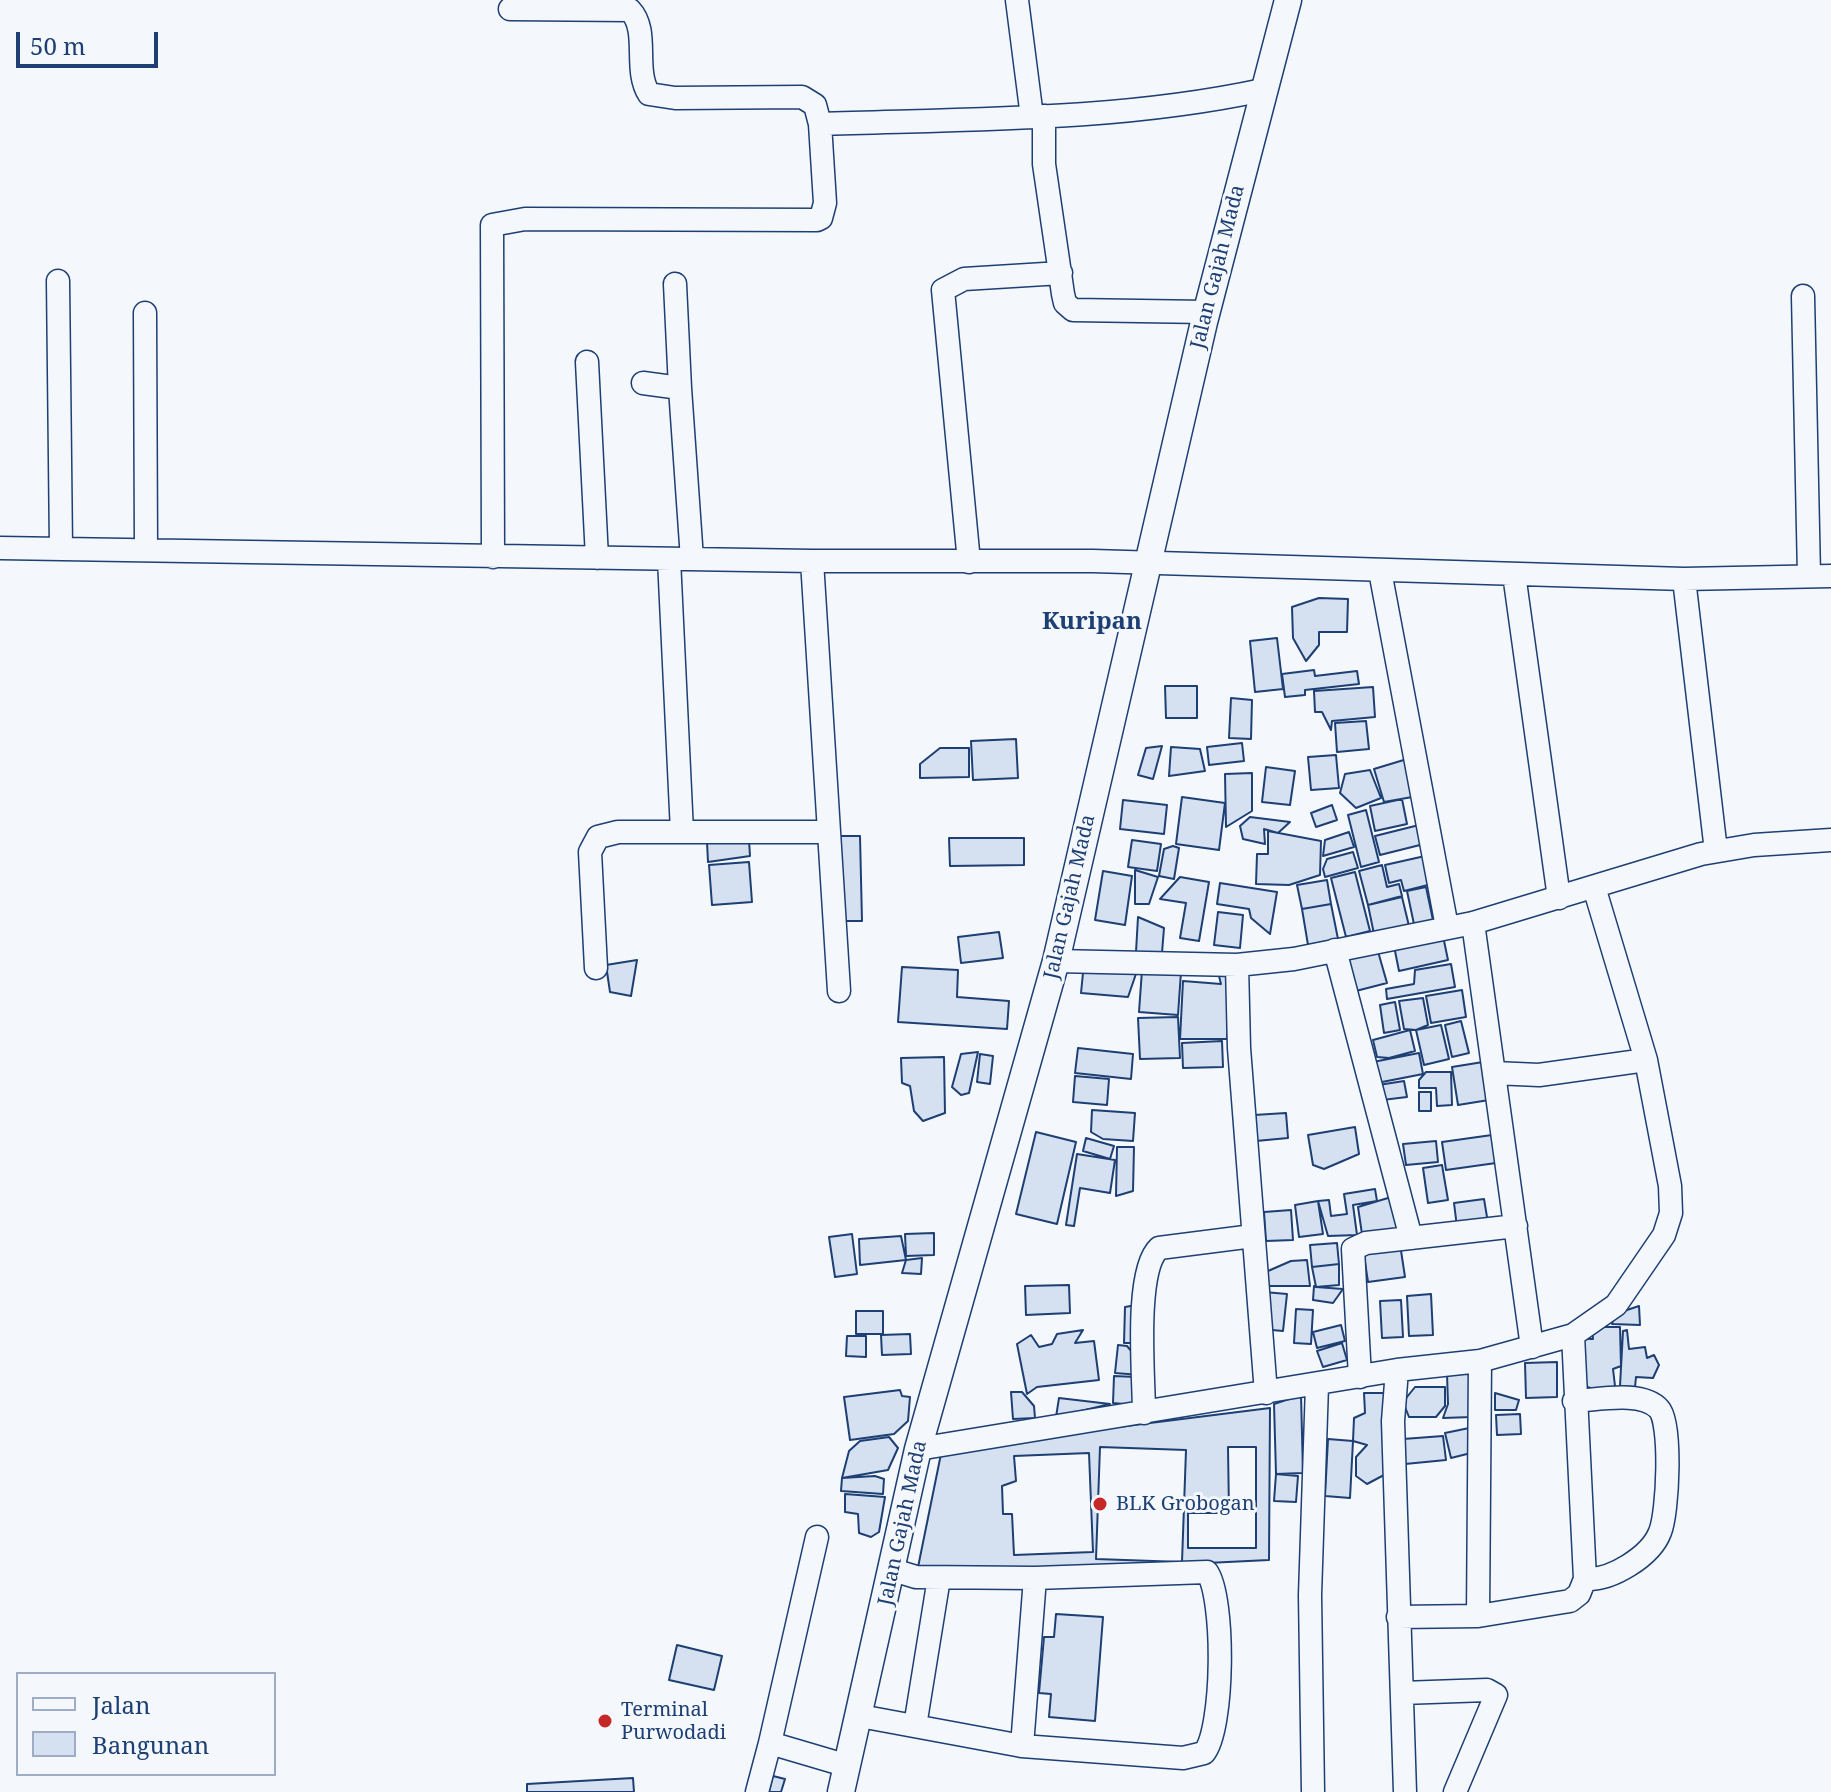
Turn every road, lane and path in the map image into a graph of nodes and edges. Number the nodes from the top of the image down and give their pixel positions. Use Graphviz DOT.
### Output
graph roads {
  1 [pos="1017,0"];
  2 [pos="1288,0"];
  3 [pos="510,9"];
  4 [pos="1263,90"];
  5 [pos="1038,116"];
  6 [pos="820,124"];
  7 [pos="1061,273"];
  8 [pos="58,281"];
  9 [pos="675,284"];
  10 [pos="1803,296"];
  11 [pos="1206,312"];
  12 [pos="145,313"];
  13 [pos="587,362"];
  14 [pos="643,383"];
  15 [pos="680,388"];
  16 [pos="0,548"];
  17 [pos="61,549"];
  18 [pos="146,550"];
  19 [pos="493,557"];
  20 [pos="597,558"];
  21 [pos="669,559"];
  22 [pos="692,559"];
  23 [pos="812,561"];
  24 [pos="969,562"];
  25 [pos="1147,562"];
  26 [pos="1380,571"];
  27 [pos="1514,574"];
  28 [pos="1820,576"];
  29 [pos="1684,579"];
  30 [pos="682,832"];
  31 [pos="828,832"];
  32 [pos="1831,840"];
  33 [pos="1716,851"];
  34 [pos="1594,887"];
  35 [pos="1559,898"];
  36 [pos="1473,923"];
  37 [pos="1447,927"];
  38 [pos="1335,950"];
  39 [pos="1056,961"];
  40 [pos="1237,965"];
  41 [pos="596,968"];
  42 [pos="839,991"];
  43 [pos="1646,1060"];
  44 [pos="1494,1073"];
  45 [pos="1516,1226"];
  46 [pos="1253,1236"];
  47 [pos="1411,1238"];
  48 [pos="1573,1335"];
  49 [pos="1532,1347"];
  50 [pos="1480,1361"];
  51 [pos="1397,1370"];
  52 [pos="1360,1377"];
  53 [pos="1317,1385"];
  54 [pos="1266,1393"];
  55 [pos="1574,1401"];
  56 [pos="1144,1413"];
  57 [pos="918,1449"];
  58 [pos="817,1537"];
  59 [pos="893,1570"];
  60 [pos="939,1578"];
  61 [pos="1035,1578"];
  62 [pos="1585,1579"];
  63 [pos="1478,1616"];
  64 [pos="1398,1617"];
  65 [pos="1402,1693"];
  66 [pos="860,1716"];
  67 [pos="915,1726"];
  68 [pos="770,1743"];
  69 [pos="1022,1746"];
  70 [pos="848,1766"];
  71 [pos="757,1792"];
  72 [pos="841,1792"];
  73 [pos="1313,1792"];
  74 [pos="1405,1792"];
  75 [pos="1455,1792"];
  1 -- 5 [label="street"];
  2 -- 4 [label="main road, Jalan Gajah Mada"];
  3 -- 6 [label="street"];
  4 -- 5 [label="street"];
  4 -- 11 [label="main road, Jalan Gajah Mada"];
  5 -- 6 [label="street"];
  5 -- 7 [label="street"];
  6 -- 19 [label="street"];
  7 -- 11 [label="street"];
  7 -- 24 [label="street"];
  8 -- 17 [label="street"];
  9 -- 15 [label="street"];
  10 -- 28 [label="street"];
  11 -- 25 [label="main road, Jalan Gajah Mada"];
  12 -- 18 [label="street"];
  13 -- 20 [label="street"];
  14 -- 15 [label="street"];
  15 -- 22 [label="street"];
  16 -- 17 [label="street"];
  17 -- 18 [label="street"];
  18 -- 19 [label="street"];
  19 -- 20 [label="street"];
  20 -- 21 [label="street"];
  21 -- 22 [label="street"];
  21 -- 30 [label="street"];
  22 -- 23 [label="street"];
  23 -- 24 [label="street"];
  23 -- 31 [label="street"];
  24 -- 25 [label="street"];
  25 -- 26 [label="street"];
  25 -- 39 [label="main road, Jalan Gajah Mada"];
  26 -- 27 [label="street"];
  26 -- 37 [label="street"];
  27 -- 29 [label="street"];
  27 -- 35 [label="street"];
  28 -- 29 [label="street"];
  29 -- 33 [label="street"];
  30 -- 31 [label="street"];
  30 -- 41 [label="street"];
  31 -- 42 [label="street"];
  32 -- 33 [label="street"];
  33 -- 34 [label="street"];
  34 -- 35 [label="street"];
  34 -- 43 [label="street"];
  35 -- 36 [label="street"];
  36 -- 37 [label="street"];
  36 -- 44 [label="street"];
  37 -- 38 [label="street"];
  38 -- 40 [label="street"];
  38 -- 47 [label="street"];
  39 -- 40 [label="street"];
  39 -- 57 [label="main road, Jalan Gajah Mada"];
  40 -- 46 [label="street"];
  43 -- 44 [label="street"];
  43 -- 48 [label="street"];
  44 -- 45 [label="street"];
  45 -- 47 [label="street"];
  45 -- 49 [label="street"];
  46 -- 54 [label="street"];
  46 -- 56 [label="street"];
  47 -- 52 [label="street"];
  48 -- 49 [label="street"];
  48 -- 55 [label="street"];
  49 -- 50 [label="street"];
  50 -- 51 [label="street"];
  50 -- 63 [label="street"];
  51 -- 52 [label="street"];
  51 -- 64 [label="street"];
  52 -- 53 [label="street"];
  53 -- 54 [label="street"];
  53 -- 73 [label="street"];
  54 -- 56 [label="street"];
  55 -- 62 [label="street"];
  55 -- 62 [label="street"];
  56 -- 57 [label="street"];
  57 -- 59 [label="main road, Jalan Gajah Mada"];
  58 -- 68 [label="street"];
  59 -- 60 [label="street"];
  59 -- 66 [label="main road, Jalan Gajah Mada"];
  60 -- 61 [label="street"];
  60 -- 67 [label="street"];
  61 -- 69 [label="street"];
  61 -- 69 [label="street"];
  62 -- 63 [label="street"];
  63 -- 64 [label="street"];
  64 -- 65 [label="street"];
  65 -- 74 [label="street"];
  65 -- 75 [label="street"];
  66 -- 67 [label="street"];
  66 -- 70 [label="main road, Jalan Gajah Mada"];
  67 -- 69 [label="street"];
  68 -- 70 [label="street"];
  68 -- 71 [label="street"];
  70 -- 72 [label="main road, Jalan Gajah Mada"];
}
